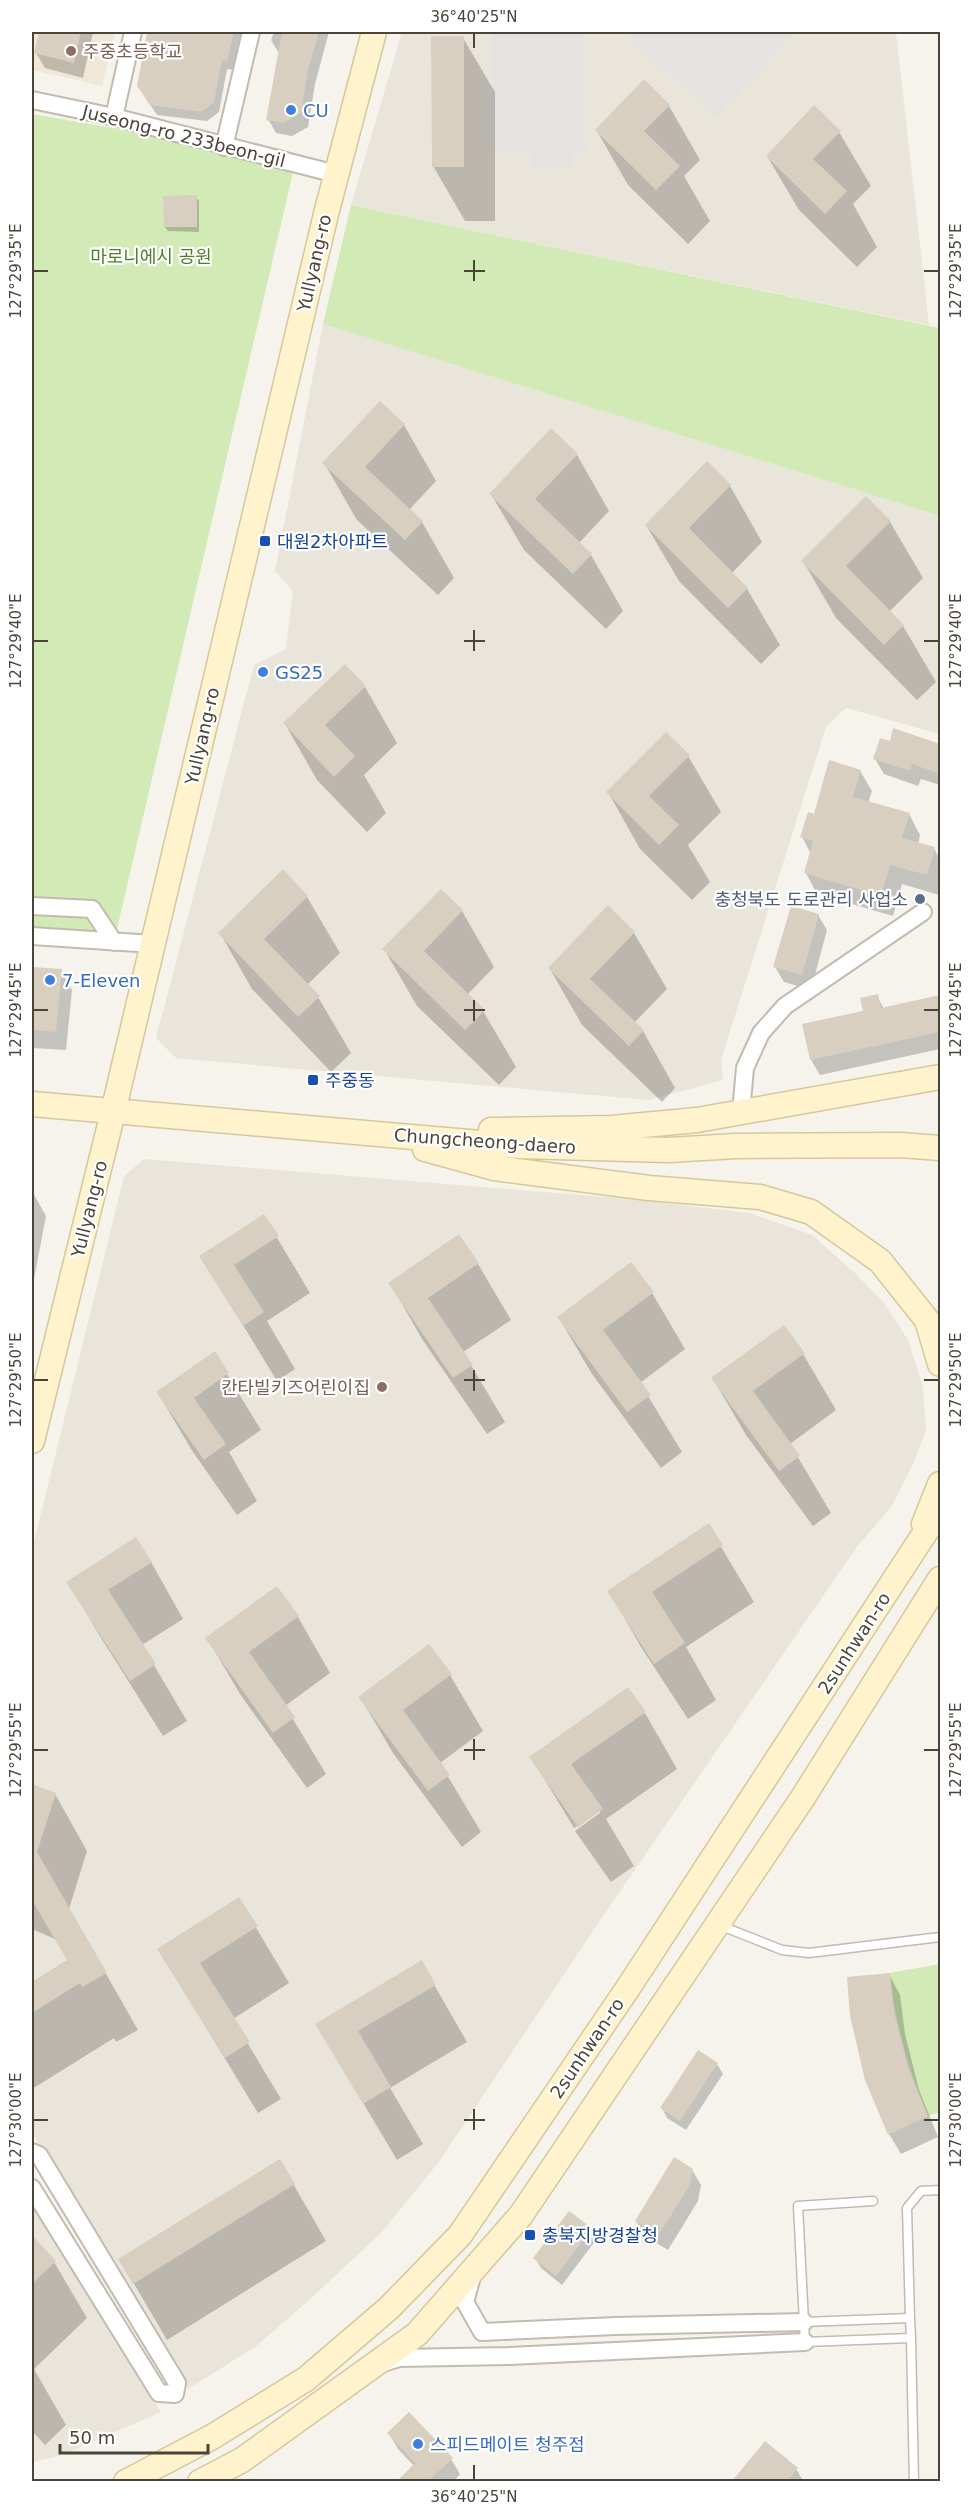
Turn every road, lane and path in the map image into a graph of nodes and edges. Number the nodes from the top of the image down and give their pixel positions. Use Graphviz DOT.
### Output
graph roads {
  1 [pos="133,32"];
  2 [pos="251,32"];
  3 [pos="374,32"];
  4 [pos="32,100"];
  5 [pos="114,117"];
  6 [pos="224,147"];
  7 [pos="336,174"];
  8 [pos="32,906"];
  9 [pos="922,912"];
  10 [pos="32,936"];
  11 [pos="114,942"];
  12 [pos="153,944"];
  13 [pos="940,1077"];
  14 [pos="32,1104"];
  15 [pos="113,1112"];
  16 [pos="741,1112"];
  17 [pos="359,1132"];
  18 [pos="940,1148"];
  19 [pos="940,1365"];
  20 [pos="32,1441"];
  21 [pos="940,1484"];
  22 [pos="940,1510"];
  23 [pos="911,1556"];
  24 [pos="940,1579"];
  25 [pos="717,1924"];
  26 [pos="940,1937"];
  27 [pos="32,2152"];
  28 [pos="32,2188"];
  29 [pos="940,2190"];
  30 [pos="873,2201"];
  31 [pos="474,2270"];
  32 [pos="910,2319"];
  33 [pos="804,2322"];
  34 [pos="911,2338"];
  35 [pos="805,2342"];
  36 [pos="374,2365"];
  37 [pos="126,2481"];
  38 [pos="200,2481"];
  39 [pos="914,2481"];
  1 -- 5 [label="street"];
  2 -- 6 [label="street"];
  3 -- 7 [label="street, Yullyang-ro"];
  4 -- 5 [label="street, Juseong-ro 233beon-gil"];
  5 -- 6 [label="street, Juseong-ro 233beon-gil"];
  6 -- 7 [label="street, Juseong-ro 233beon-gil"];
  7 -- 12 [label="street, Yullyang-ro"];
  8 -- 11 [label="street"];
  9 -- 16 [label="street"];
  10 -- 11 [label="street"];
  11 -- 12 [label="street"];
  12 -- 15 [label="street, Yullyang-ro"];
  13 -- 16 [label="street"];
  14 -- 15 [label="street, Chungcheong-daero"];
  15 -- 17 [label="street, Chungcheong-daero"];
  15 -- 20 [label="street, Yullyang-ro"];
  16 -- 17 [label="street"];
  17 -- 18 [label="street, Chungcheong-daero"];
  17 -- 19 [label="street"];
  21 -- 23 [label="street"];
  22 -- 23 [label="street, 2sunhwan-ro"];
  23 -- 37 [label="street, 2sunhwan-ro"];
  24 -- 25 [label="street"];
  25 -- 26 [label="lane"];
  25 -- 31 [label="street"];
  27 -- 28 [label="street"];
  29 -- 32 [label="lane"];
  30 -- 33 [label="lane"];
  31 -- 33 [label="street"];
  31 -- 36 [label="street"];
  32 -- 33 [label="lane"];
  32 -- 34 [label="lane"];
  33 -- 35 [label="lane"];
  34 -- 35 [label="lane"];
  34 -- 39 [label="lane"];
  35 -- 36 [label="street"];
  36 -- 38 [label="street"];
}
